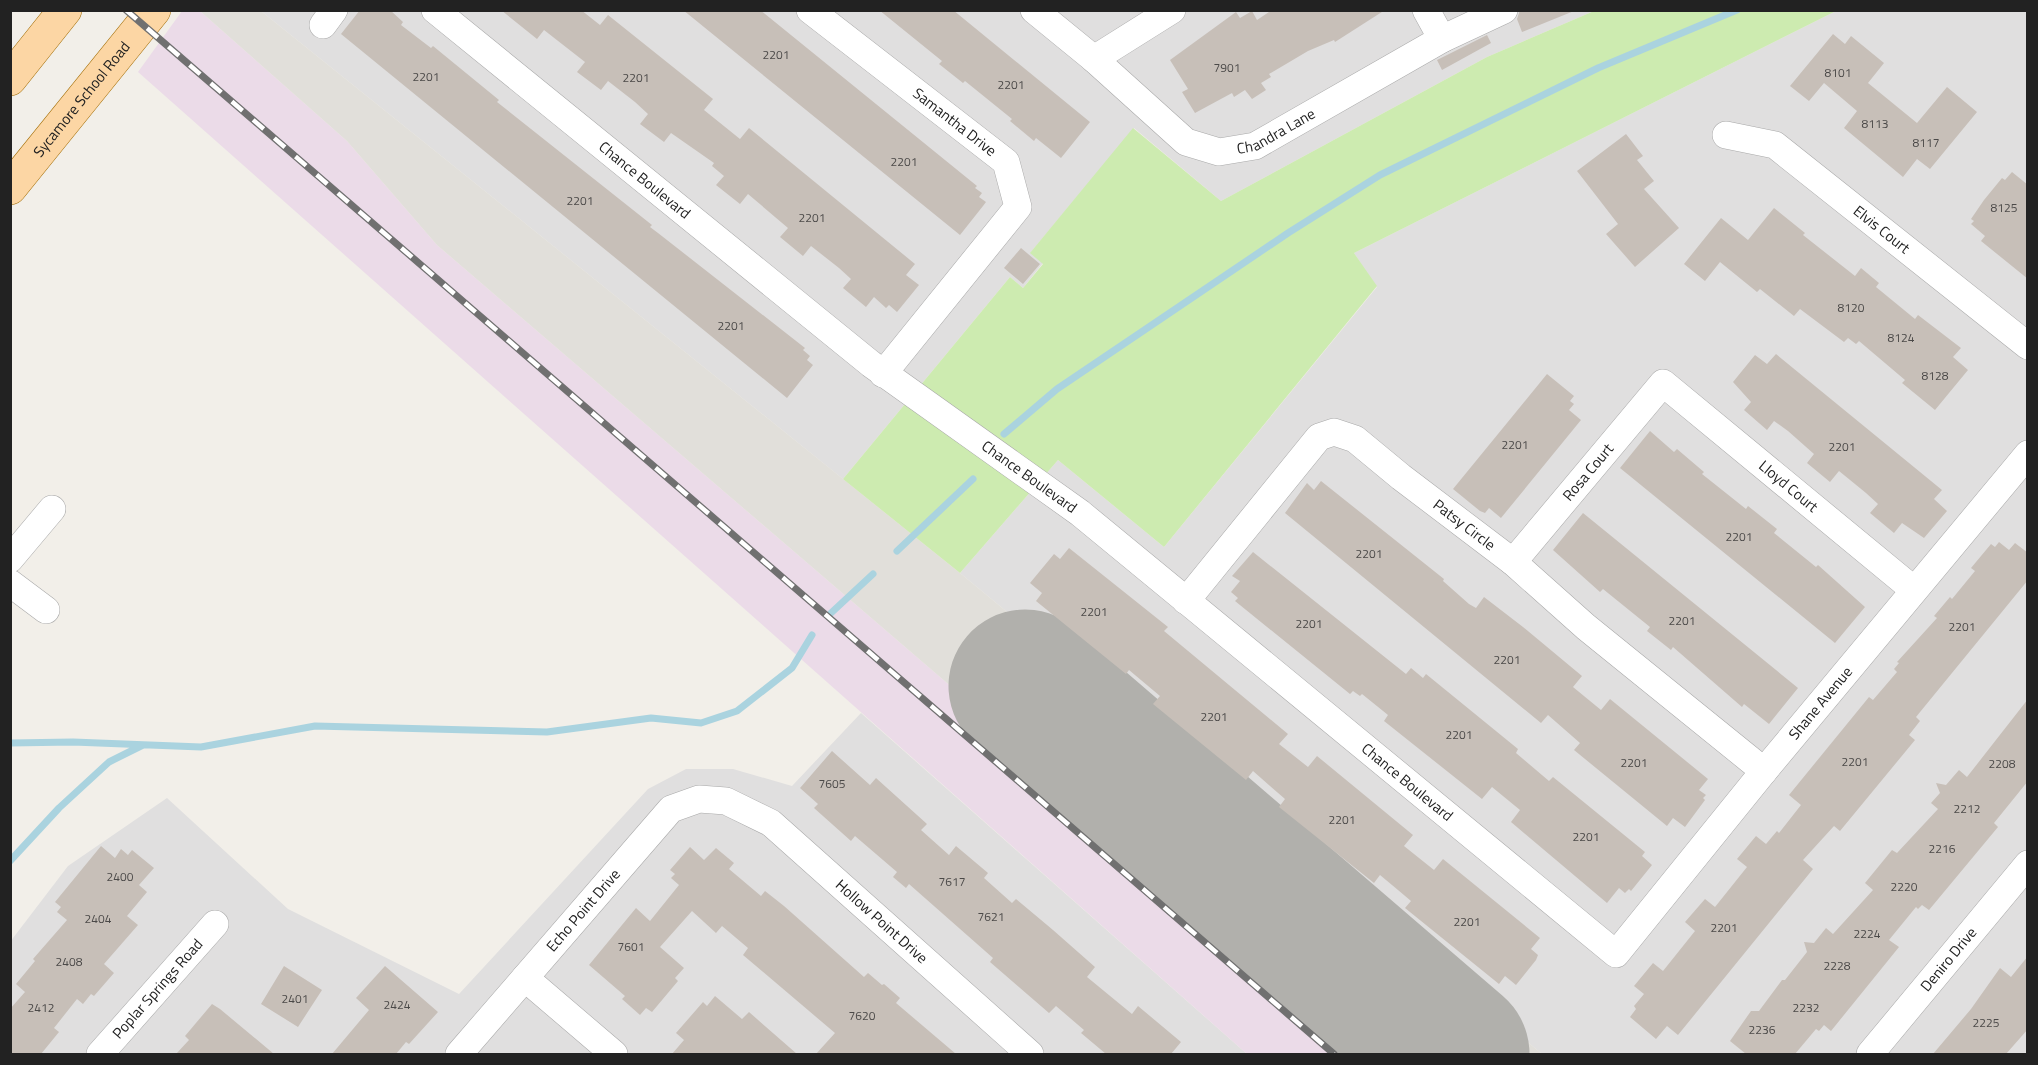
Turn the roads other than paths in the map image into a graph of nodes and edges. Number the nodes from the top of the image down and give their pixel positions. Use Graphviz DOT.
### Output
graph roads {
  1 [pos="65,10"];
  2 [pos="154,10"];
  3 [pos="435,10"];
  4 [pos="810,10"];
  5 [pos="1034,10"];
  6 [pos="1172,10"];
  7 [pos="1426,10"];
  8 [pos="1504,10"];
  9 [pos="1442,39"];
  10 [pos="1094,59"];
  11 [pos="10,79"];
  12 [pos="1726,135"];
  13 [pos="10,188"];
  14 [pos="2028,346"];
  15 [pos="884,374"];
  16 [pos="1663,383"];
  17 [pos="2028,454"];
  18 [pos="52,509"];
  19 [pos="10,560"];
  20 [pos="1513,562"];
  21 [pos="10,583"];
  22 [pos="1914,590"];
  23 [pos="1186,601"];
  24 [pos="46,610"];
  25 [pos="1764,771"];
  26 [pos="726,801"];
  27 [pos="2028,864"];
  28 [pos="215,924"];
  29 [pos="1616,954"];
  30 [pos="525,978"];
  31 [pos="100,1054"];
  32 [pos="459,1054"];
  33 [pos="614,1054"];
  34 [pos="1030,1054"];
  35 [pos="1870,1054"];
  1 -- 11 [label="main road"];
  2 -- 13 [label="main road, Sycamore School Road"];
  3 -- 15 [label="street, Chance Boulevard"];
  4 -- 15 [label="street, Samantha Drive"];
  5 -- 10 [label="street, Chandra Lane"];
  6 -- 10 [label="street"];
  7 -- 9 [label="street"];
  8 -- 9 [label="street, Chandra Lane"];
  9 -- 10 [label="street, Chandra Lane"];
  12 -- 14 [label="street, Elvis Court"];
  15 -- 23 [label="street, Chance Boulevard"];
  16 -- 20 [label="street, Rosa Court"];
  16 -- 22 [label="street, Lloyd Court"];
  17 -- 22 [label="street, Shane Avenue"];
  18 -- 19 [label="street"];
  20 -- 23 [label="street, Patsy Circle"];
  20 -- 25 [label="street, Patsy Circle"];
  21 -- 24 [label="street"];
  22 -- 25 [label="street, Shane Avenue"];
  23 -- 29 [label="street, Chance Boulevard"];
  25 -- 29 [label="street, Shane Avenue"];
  26 -- 30 [label="street, Echo Point Drive"];
  26 -- 34 [label="street, Hollow Point Drive"];
  27 -- 35 [label="street, Deniro Drive"];
  28 -- 31 [label="street, Poplar Springs Road"];
  30 -- 32 [label="street, Echo Point Drive"];
  30 -- 33 [label="street"];
}
